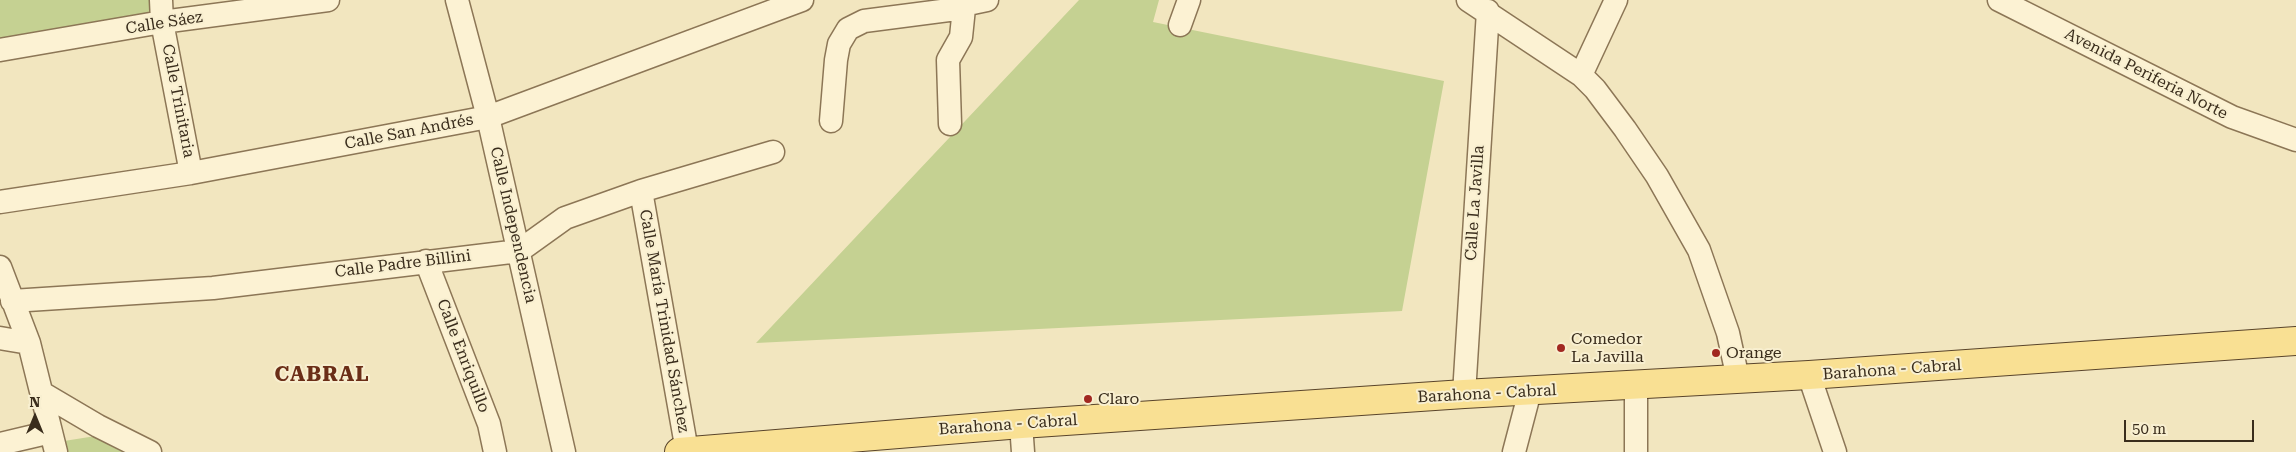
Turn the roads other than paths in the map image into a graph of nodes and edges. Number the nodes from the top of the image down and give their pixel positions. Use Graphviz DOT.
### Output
graph roads {
  1 [pos="161,0"];
  2 [pos="328,0"];
  3 [pos="457,0"];
  4 [pos="802,0"];
  5 [pos="987,0"];
  6 [pos="1188,0"];
  7 [pos="1468,0"];
  8 [pos="1616,0"];
  9 [pos="1999,0"];
  10 [pos="964,8"];
  11 [pos="1488,11"];
  12 [pos="162,22"];
  13 [pos="1180,25"];
  14 [pos="0,50"];
  15 [pos="1581,75"];
  16 [pos="488,117"];
  17 [pos="831,121"];
  18 [pos="950,124"];
  19 [pos="2296,140"];
  20 [pos="773,152"];
  21 [pos="191,173"];
  22 [pos="641,192"];
  23 [pos="0,202"];
  24 [pos="518,251"];
  25 [pos="426,261"];
  26 [pos="0,267"];
  27 [pos="12,301"];
  28 [pos="0,338"];
  29 [pos="2296,341"];
  30 [pos="29,343"];
  31 [pos="0,347"];
  32 [pos="1809,375"];
  33 [pos="1738,379"];
  34 [pos="1636,385"];
  35 [pos="1530,391"];
  36 [pos="42,393"];
  37 [pos="1464,394"];
  38 [pos="1021,424"];
  39 [pos="54,442"];
  40 [pos="0,444"];
  41 [pos="726,450"];
  42 [pos="150,452"];
  43 [pos="495,452"];
  44 [pos="564,452"];
  45 [pos="683,452"];
  46 [pos="1023,452"];
  47 [pos="1514,452"];
  48 [pos="1636,452"];
  49 [pos="1835,452"];
  1 -- 12 [label="street, Calle Trinitaria"];
  2 -- 12 [label="street, Calle Sáez"];
  3 -- 16 [label="street, Calle Independencia"];
  4 -- 16 [label="street, Calle San Andrés"];
  5 -- 10 [label="street"];
  6 -- 13 [label="street"];
  7 -- 11 [label="street"];
  8 -- 15 [label="street"];
  9 -- 19 [label="street, Avenida Periferia Norte"];
  10 -- 17 [label="street"];
  10 -- 18 [label="street"];
  11 -- 15 [label="street"];
  11 -- 37 [label="street, Calle La Javilla"];
  12 -- 14 [label="street, Calle Sáez"];
  12 -- 21 [label="street, Calle Trinitaria"];
  15 -- 33 [label="street"];
  16 -- 21 [label="street, Calle San Andrés"];
  16 -- 24 [label="street, Calle Independencia"];
  20 -- 22 [label="street, Calle Padre Billini"];
  21 -- 23 [label="street, Calle San Andrés"];
  22 -- 24 [label="street, Calle Padre Billini"];
  22 -- 45 [label="street, Calle María Trinidad Sánchez"];
  24 -- 25 [label="street, Calle Padre Billini"];
  24 -- 44 [label="street, Calle Independencia"];
  25 -- 27 [label="street, Calle Padre Billini"];
  25 -- 43 [label="street, Calle Enriquillo"];
  26 -- 27 [label="street"];
  27 -- 30 [label="street"];
  28 -- 30 [label="street"];
  29 -- 32 [label="main road, Barahona - Cabral"];
  30 -- 31 [label="street"];
  30 -- 36 [label="street"];
  32 -- 33 [label="main road, Barahona - Cabral"];
  32 -- 49 [label="street"];
  33 -- 34 [label="main road, Barahona - Cabral"];
  34 -- 35 [label="main road, Barahona - Cabral"];
  34 -- 48 [label="street"];
  35 -- 37 [label="main road, Barahona - Cabral"];
  35 -- 47 [label="street"];
  36 -- 39 [label="street"];
  36 -- 42 [label="street"];
  37 -- 38 [label="main road, Barahona - Cabral"];
  38 -- 41 [label="main road, Barahona - Cabral"];
  38 -- 46 [label="street"];
  39 -- 40 [label="street"];
  41 -- 45 [label="main road, Barahona - Cabral"];
}
